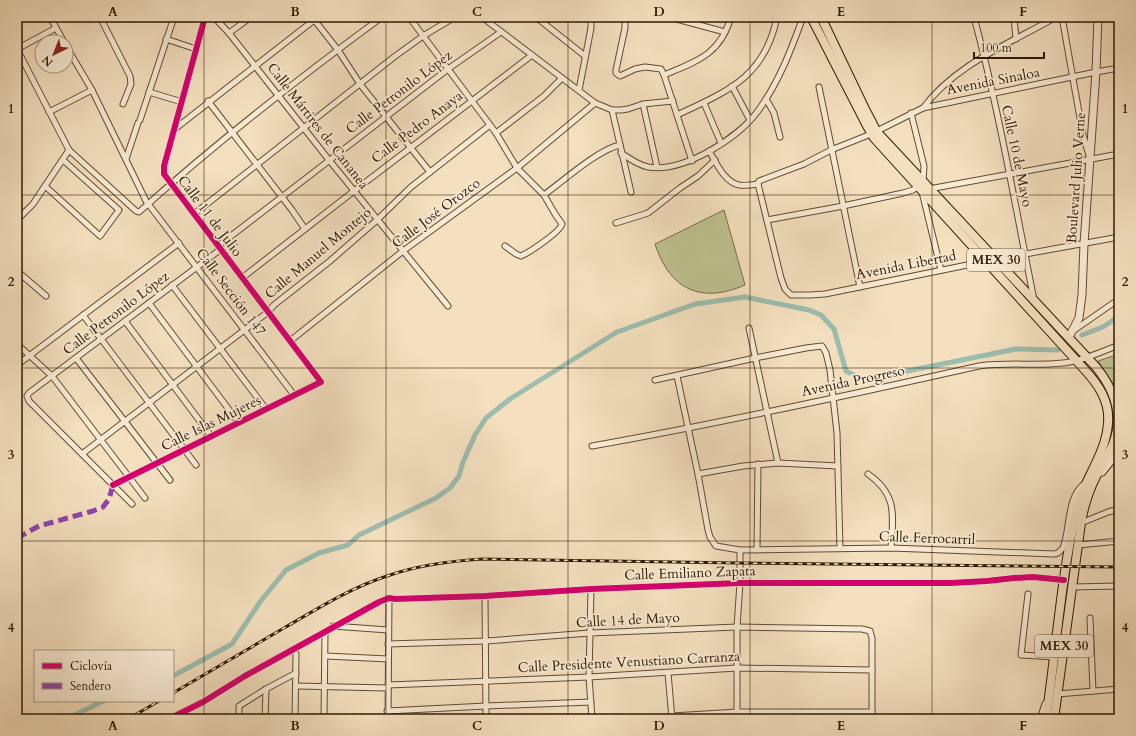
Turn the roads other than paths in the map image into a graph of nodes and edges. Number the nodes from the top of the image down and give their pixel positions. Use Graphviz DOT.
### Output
graph roads {
  1 [pos="50,17"];
  2 [pos="100,17"];
  3 [pos="174,17"];
  4 [pos="205,17"];
  5 [pos="214,17"];
  6 [pos="251,17"];
  7 [pos="382,17"];
  8 [pos="409,17"];
  9 [pos="454,17"];
  10 [pos="482,17"];
  11 [pos="536,17"];
  12 [pos="625,17"];
  13 [pos="670,17"];
  14 [pos="731,17"];
  15 [pos="777,17"];
  16 [pos="803,17"];
  17 [pos="811,17"];
  18 [pos="821,17"];
  19 [pos="974,17"];
  20 [pos="1014,17"];
  21 [pos="1056,17"];
  22 [pos="1062,17"];
  23 [pos="1098,17"];
  24 [pos="315,18"];
  25 [pos="590,18"];
  26 [pos="56,28"];
  27 [pos="502,32"];
  28 [pos="725,32"];
  29 [pos="229,33"];
  30 [pos="59,34"];
  31 [pos="423,36"];
  32 [pos="166,39"];
  33 [pos="1016,39"];
  34 [pos="17,49"];
  35 [pos="196,49"];
  36 [pos="338,50"];
  37 [pos="532,55"];
  38 [pos="585,56"];
  39 [pos="984,56"];
  40 [pos="74,60"];
  41 [pos="255,66"];
  42 [pos="1119,68"];
  43 [pos="448,69"];
  44 [pos="1096,72"];
  45 [pos="664,75"];
  46 [pos="1073,77"];
  47 [pos="562,78"];
  48 [pos="360,84"];
  49 [pos="732,86"];
  50 [pos="819,87"];
  51 [pos="92,90"];
  52 [pos="578,90"];
  53 [pos="149,92"];
  54 [pos="992,94"];
  55 [pos="279,96"];
  56 [pos="766,99"];
  57 [pos="208,101"];
  58 [pos="472,101"];
  59 [pos="673,101"];
  60 [pos="182,102"];
  61 [pos="595,103"];
  62 [pos="704,103"];
  63 [pos="123,104"];
  64 [pos="643,104"];
  65 [pos="923,108"];
  66 [pos="612,110"];
  67 [pos="49,112"];
  68 [pos="911,113"];
  69 [pos="677,115"];
  70 [pos="386,116"];
  71 [pos="750,120"];
  72 [pos="490,125"];
  73 [pos="175,128"];
  74 [pos="304,128"];
  75 [pos="232,133"];
  76 [pos="496,133"];
  77 [pos="874,133"];
  78 [pos="780,137"];
  79 [pos="721,143"];
  80 [pos="620,145"];
  81 [pos="410,147"];
  82 [pos="69,150"];
  83 [pos="831,150"];
  84 [pos="709,151"];
  85 [pos="621,153"];
  86 [pos="1119,154"];
  87 [pos="126,159"];
  88 [pos="1091,159"];
  89 [pos="63,160"];
  90 [pos="329,160"];
  91 [pos="715,160"];
  92 [pos="692,161"];
  93 [pos="257,165"];
  94 [pos="657,167"];
  95 [pos="517,168"];
  96 [pos="430,172"];
  97 [pos="1009,174"];
  98 [pos="171,183"];
  99 [pos="758,184"];
  100 [pos="45,186"];
  101 [pos="923,187"];
  102 [pos="354,191"];
  103 [pos="631,192"];
  104 [pos="544,195"];
  105 [pos="282,197"];
  106 [pos="149,204"];
  107 [pos="843,206"];
  108 [pos="194,214"];
  109 [pos="17,220"];
  110 [pos="377,220"];
  111 [pos="767,220"];
  112 [pos="616,223"];
  113 [pos="305,229"];
  114 [pos="1119,237"];
  115 [pos="179,243"];
  116 [pos="1084,244"];
  117 [pos="505,246"];
  118 [pos="219,247"];
  119 [pos="403,251"];
  120 [pos="1025,254"];
  121 [pos="996,260"];
  122 [pos="987,261"];
  123 [pos="197,267"];
  124 [pos="941,270"];
  125 [pos="17,271"];
  126 [pos="242,278"];
  127 [pos="172,285"];
  128 [pos="860,287"];
  129 [pos="46,296"];
  130 [pos="1119,299"];
  131 [pos="1034,300"];
  132 [pos="149,303"];
  133 [pos="448,306"];
  134 [pos="268,312"];
  135 [pos="83,315"];
  136 [pos="125,321"];
  137 [pos="749,328"];
  138 [pos="245,330"];
  139 [pos="1071,336"];
  140 [pos="101,339"];
  141 [pos="290,341"];
  142 [pos="17,344"];
  143 [pos="1119,345"];
  144 [pos="220,349"];
  145 [pos="30,355"];
  146 [pos="1085,355"];
  147 [pos="76,358"];
  148 [pos="755,358"];
  149 [pos="1076,359"];
  150 [pos="17,365"];
  151 [pos="197,367"];
  152 [pos="52,376"];
  153 [pos="677,376"];
  154 [pos="655,380"];
  155 [pos="321,382"];
  156 [pos="173,385"];
  157 [pos="294,395"];
  158 [pos="833,399"];
  159 [pos="150,403"];
  160 [pos="266,409"];
  161 [pos="768,412"];
  162 [pos="125,422"];
  163 [pos="239,423"];
  164 [pos="688,429"];
  165 [pos="211,436"];
  166 [pos="101,440"];
  167 [pos="592,446"];
  168 [pos="185,449"];
  169 [pos="1119,451"];
  170 [pos="82,454"];
  171 [pos="156,463"];
  172 [pos="778,463"];
  173 [pos="758,464"];
  174 [pos="196,465"];
  175 [pos="838,466"];
  176 [pos="698,474"];
  177 [pos="868,474"];
  178 [pos="130,477"];
  179 [pos="170,480"];
  180 [pos="1090,483"];
  181 [pos="113,485"];
  182 [pos="146,498"];
  183 [pos="132,504"];
  184 [pos="1119,509"];
  185 [pos="1081,523"];
  186 [pos="1119,541"];
  187 [pos="1078,544"];
  188 [pos="840,548"];
  189 [pos="891,548"];
  190 [pos="740,550"];
  191 [pos="757,550"];
  192 [pos="1064,580"];
  193 [pos="740,583"];
  194 [pos="1119,586"];
  195 [pos="1072,587"];
  196 [pos="591,589"];
  197 [pos="1028,594"];
  198 [pos="485,596"];
  199 [pos="390,598"];
  200 [pos="1090,618"];
  201 [pos="333,626"];
  202 [pos="737,627"];
  203 [pos="388,630"];
  204 [pos="325,632"];
  205 [pos="590,633"];
  206 [pos="486,641"];
  207 [pos="388,644"];
  208 [pos="296,654"];
  209 [pos="326,656"];
  210 [pos="1055,657"];
  211 [pos="388,659"];
  212 [pos="737,668"];
  213 [pos="872,670"];
  214 [pos="296,673"];
  215 [pos="668,673"];
  216 [pos="589,677"];
  217 [pos="486,682"];
  218 [pos="296,686"];
  219 [pos="324,687"];
  220 [pos="388,687"];
  221 [pos="266,689"];
  222 [pos="1119,690"];
  223 [pos="1093,691"];
  224 [pos="1054,692"];
  225 [pos="591,702"];
  226 [pos="486,706"];
  227 [pos="387,711"];
  228 [pos="738,712"];
  229 [pos="872,712"];
  230 [pos="672,718"];
  231 [pos="168,719"];
  232 [pos="239,719"];
  233 [pos="265,719"];
  234 [pos="294,719"];
  235 [pos="324,719"];
  236 [pos="343,719"];
  237 [pos="388,719"];
  238 [pos="486,719"];
  239 [pos="592,719"];
  240 [pos="738,719"];
  241 [pos="872,719"];
  242 [pos="1041,719"];
  243 [pos="1046,719"];
  244 [pos="1054,719"];
  1 -- 26 [label="street"];
  2 -- 63 [label="street"];
  3 -- 32 [label="street"];
  4 -- 35 [label="street, Calle 11 de Julio"];
  5 -- 29 [label="street, Calle Mártires de Cananea"];
  6 -- 29 [label="street"];
  7 -- 36 [label="street"];
  8 -- 31 [label="street"];
  9 -- 31 [label="street"];
  10 -- 27 [label="street"];
  11 -- 38 [label="street"];
  12 -- 45 [label="street"];
  13 -- 28 [label="street"];
  14 -- 28 [label="street"];
  15 -- 49 [label="street"];
  16 -- 56 [label="street"];
  17 -- 77 [label="main road, MEX 30"];
  18 -- 77 [label="main road, MEX 30"];
  19 -- 39 [label="street, Calle 10 de Mayo"];
  20 -- 33 [label="street"];
  21 -- 33 [label="street"];
  22 -- 46 [label="street"];
  23 -- 44 [label="street, Boulevard Julio Verne"];
  24 -- 36 [label="street"];
  24 -- 41 [label="street"];
  25 -- 38 [label="street"];
  26 -- 30 [label="street"];
  26 -- 34 [label="street"];
  27 -- 37 [label="street"];
  27 -- 43 [label="street, Calle Petronilo López"];
  28 -- 45 [label="street"];
  29 -- 41 [label="street, Calle Mártires de Cananea"];
  31 -- 43 [label="street"];
  31 -- 48 [label="street"];
  32 -- 35 [label="street"];
  32 -- 53 [label="street"];
  33 -- 39 [label="street"];
  34 -- 67 [label="street"];
  35 -- 60 [label="street, Calle 11 de Julio"];
  36 -- 48 [label="street"];
  36 -- 55 [label="street"];
  37 -- 47 [label="street"];
  37 -- 58 [label="street, Calle Pedro Anaya"];
  38 -- 52 [label="street"];
  39 -- 54 [label="street, Calle 10 de Mayo"];
  39 -- 65 [label="street"];
  40 -- 51 [label="street"];
  41 -- 55 [label="street, Calle Mártires de Cananea"];
  41 -- 57 [label="street"];
  42 -- 44 [label="street, Avenida Sinaloa"];
  43 -- 58 [label="street"];
  43 -- 70 [label="street, Calle Petronilo López"];
  44 -- 46 [label="street, Avenida Sinaloa"];
  44 -- 88 [label="street, Boulevard Julio Verne"];
  45 -- 59 [label="street"];
  46 -- 54 [label="street, Avenida Sinaloa"];
  46 -- 88 [label="street"];
  47 -- 52 [label="street"];
  47 -- 76 [label="street"];
  48 -- 70 [label="street"];
  48 -- 74 [label="street"];
  49 -- 62 [label="street"];
  49 -- 71 [label="street"];
  50 -- 83 [label="street"];
  51 -- 67 [label="street"];
  51 -- 87 [label="street, Calle Sección 147"];
  52 -- 61 [label="street"];
  53 -- 60 [label="street"];
  53 -- 87 [label="street"];
  54 -- 65 [label="street, Avenida Sinaloa"];
  54 -- 97 [label="street, Calle 10 de Mayo"];
  55 -- 74 [label="street, Calle Mártires de Cananea"];
  55 -- 75 [label="street"];
  56 -- 71 [label="street"];
  56 -- 78 [label="street"];
  57 -- 73 [label="street"];
  57 -- 75 [label="street"];
  58 -- 72 [label="street"];
  58 -- 81 [label="street, Calle Pedro Anaya"];
  59 -- 64 [label="street"];
  59 -- 69 [label="street"];
  60 -- 73 [label="street, Calle 11 de Julio"];
  61 -- 66 [label="street"];
  61 -- 95 [label="street, Calle José Orozco"];
  62 -- 69 [label="street"];
  62 -- 79 [label="street"];
  64 -- 66 [label="street"];
  64 -- 94 [label="street"];
  65 -- 68 [label="street, Avenida Sinaloa"];
  66 -- 80 [label="street"];
  67 -- 82 [label="street"];
  68 -- 77 [label="street, Avenida Sinaloa"];
  68 -- 101 [label="street"];
  69 -- 92 [label="street"];
  70 -- 81 [label="street"];
  70 -- 90 [label="street, Calle Petronilo López"];
  71 -- 79 [label="street"];
  72 -- 76 [label="street"];
  72 -- 96 [label="street, Calle Manuel Montejo"];
  73 -- 98 [label="street, Calle 11 de Julio"];
  74 -- 90 [label="street, Calle Mártires de Cananea"];
  74 -- 93 [label="street"];
  75 -- 93 [label="street"];
  75 -- 98 [label="street"];
  76 -- 95 [label="street"];
  77 -- 83 [label="street, Avenida Sinaloa"];
  77 -- 101 [label="main road, MEX 30"];
  79 -- 84 [label="street"];
  80 -- 85 [label="street"];
  80 -- 104 [label="street"];
  81 -- 96 [label="street"];
  81 -- 102 [label="street, Calle Pedro Anaya"];
  82 -- 89 [label="street"];
  82 -- 106 [label="street"];
  83 -- 99 [label="street, Avenida Sinaloa"];
  83 -- 107 [label="street"];
  84 -- 91 [label="street"];
  84 -- 92 [label="street"];
  85 -- 94 [label="street"];
  85 -- 103 [label="street"];
  86 -- 88 [label="street"];
  87 -- 106 [label="street, Calle Sección 147"];
  88 -- 97 [label="street"];
  88 -- 116 [label="street, Boulevard Julio Verne"];
  89 -- 100 [label="street"];
  89 -- 100 [label="street"];
  90 -- 102 [label="street, Calle Mártires de Cananea"];
  90 -- 105 [label="street, Calle Petronilo López"];
  91 -- 99 [label="street"];
  91 -- 112 [label="street"];
  92 -- 94 [label="street"];
  93 -- 105 [label="street"];
  93 -- 108 [label="street"];
  95 -- 104 [label="street"];
  95 -- 119 [label="street, Calle José Orozco"];
  96 -- 110 [label="street, Calle Manuel Montejo"];
  97 -- 101 [label="street"];
  97 -- 120 [label="street, Calle 10 de Mayo"];
  98 -- 106 [label="street"];
  98 -- 108 [label="street, Calle 11 de Julio"];
  99 -- 111 [label="street"];
  100 -- 109 [label="street"];
  101 -- 107 [label="street"];
  101 -- 121 [label="main road, MEX 30"];
  101 -- 122 [label="main road, MEX 30"];
  101 -- 124 [label="street"];
  102 -- 110 [label="street, Calle Mártires de Cananea"];
  102 -- 113 [label="street, Calle Pedro Anaya"];
  104 -- 117 [label="street"];
  105 -- 113 [label="street"];
  105 -- 118 [label="street, Calle Petronilo López"];
  106 -- 115 [label="street, Calle Sección 147"];
  107 -- 111 [label="street"];
  107 -- 128 [label="street"];
  108 -- 118 [label="street, Calle 11 de Julio"];
  110 -- 119 [label="street, Calle Mártires de Cananea"];
  110 -- 134 [label="street, Calle Manuel Montejo"];
  111 -- 128 [label="street, Avenida Libertad"];
  113 -- 126 [label="street, Calle Pedro Anaya"];
  114 -- 116 [label="street, Avenida Libertad"];
  115 -- 123 [label="street, Calle Sección 147"];
  115 -- 135 [label="street"];
  116 -- 120 [label="street, Avenida Libertad"];
  116 -- 139 [label="street, Boulevard Julio Verne"];
  118 -- 123 [label="street, Calle Petronilo López"];
  118 -- 126 [label="street, Calle 11 de Julio"];
  119 -- 133 [label="street, Calle Mártires de Cananea"];
  119 -- 141 [label="street, Calle José Orozco"];
  120 -- 121 [label="street, Avenida Libertad"];
  120 -- 131 [label="street, Calle 10 de Mayo"];
  121 -- 122 [label="street, Avenida Libertad"];
  121 -- 131 [label="main road, MEX 30"];
  122 -- 124 [label="street, Avenida Libertad"];
  122 -- 149 [label="main road, MEX 30"];
  123 -- 127 [label="street, Calle Petronilo López"];
  123 -- 138 [label="street, Calle Sección 147"];
  124 -- 128 [label="street, Avenida Libertad"];
  125 -- 129 [label="street"];
  126 -- 134 [label="street, Calle 11 de Julio"];
  127 -- 132 [label="street, Calle Petronilo López"];
  127 -- 144 [label="street"];
  130 -- 139 [label="street"];
  131 -- 139 [label="main road, MEX 30"];
  132 -- 136 [label="street, Calle Petronilo López"];
  132 -- 151 [label="street"];
  134 -- 138 [label="street, Calle Manuel Montejo"];
  134 -- 141 [label="street, Calle 11 de Julio"];
  135 -- 140 [label="street"];
  135 -- 145 [label="street"];
  136 -- 140 [label="street, Calle Petronilo López"];
  136 -- 156 [label="street"];
  137 -- 148 [label="street"];
  138 -- 144 [label="street, Calle Manuel Montejo"];
  138 -- 157 [label="street, Calle Sección 147"];
  139 -- 146 [label="main road, MEX 30"];
  140 -- 147 [label="street, Calle Petronilo López"];
  140 -- 159 [label="street"];
  141 -- 155 [label="street, Calle 11 de Julio"];
  142 -- 145 [label="street"];
  143 -- 146 [label="street, Avenida Progreso"];
  144 -- 151 [label="street, Calle Manuel Montejo"];
  144 -- 160 [label="street"];
  145 -- 150 [label="street"];
  145 -- 152 [label="street"];
  146 -- 149 [label="street, Avenida Progreso"];
  146 -- 180 [label="main road, MEX 30"];
  147 -- 152 [label="street, Calle Petronilo López"];
  147 -- 162 [label="street"];
  148 -- 153 [label="street"];
  148 -- 158 [label="street"];
  148 -- 161 [label="street"];
  149 -- 158 [label="street, Avenida Progreso"];
  149 -- 180 [label="main road, MEX 30"];
  151 -- 156 [label="street, Calle Manuel Montejo"];
  151 -- 163 [label="street"];
  152 -- 166 [label="street"];
  152 -- 170 [label="street, Calle Petronilo López"];
  153 -- 154 [label="street"];
  153 -- 164 [label="street"];
  155 -- 157 [label="street, Calle Islas Mujeres"];
  156 -- 159 [label="street, Calle Manuel Montejo"];
  156 -- 165 [label="street"];
  157 -- 160 [label="street, Calle Islas Mujeres"];
  158 -- 161 [label="street, Avenida Progreso"];
  158 -- 175 [label="street"];
  159 -- 162 [label="street, Calle Manuel Montejo"];
  159 -- 168 [label="street"];
  160 -- 163 [label="street, Calle Islas Mujeres"];
  161 -- 164 [label="street, Avenida Progreso"];
  161 -- 172 [label="street"];
  162 -- 166 [label="street, Calle Manuel Montejo"];
  162 -- 171 [label="street"];
  163 -- 165 [label="street, Calle Islas Mujeres"];
  164 -- 167 [label="street, Avenida Progreso"];
  164 -- 176 [label="street"];
  165 -- 168 [label="street, Calle Islas Mujeres"];
  166 -- 170 [label="street, Calle Manuel Montejo"];
  166 -- 178 [label="street"];
  168 -- 171 [label="street, Calle Islas Mujeres"];
  168 -- 174 [label="street"];
  169 -- 180 [label="street"];
  170 -- 181 [label="street"];
  171 -- 178 [label="street, Calle Islas Mujeres"];
  171 -- 179 [label="street"];
  172 -- 173 [label="street"];
  172 -- 175 [label="street"];
  173 -- 176 [label="street"];
  173 -- 191 [label="street"];
  175 -- 188 [label="street"];
  176 -- 190 [label="street, Calle Ferrocarril"];
  177 -- 189 [label="street"];
  178 -- 181 [label="street, Calle Islas Mujeres"];
  178 -- 182 [label="street"];
  180 -- 185 [label="main road, MEX 30"];
  180 -- 189 [label="street, Calle Ferrocarril"];
  180 -- 192 [label="main road, MEX 30"];
  181 -- 183 [label="street"];
  184 -- 185 [label="street"];
  185 -- 187 [label="main road, MEX 30"];
  186 -- 187 [label="street"];
  187 -- 195 [label="main road, MEX 30"];
  188 -- 189 [label="street, Calle Ferrocarril"];
  188 -- 191 [label="street, Calle Ferrocarril"];
  190 -- 191 [label="street, Calle Ferrocarril"];
  190 -- 193 [label="street"];
  192 -- 193 [label="street, Calle Emiliano Zapata"];
  192 -- 210 [label="main road, MEX 30"];
  193 -- 196 [label="street, Calle Emiliano Zapata"];
  193 -- 202 [label="street"];
  194 -- 195 [label="street"];
  195 -- 224 [label="main road, MEX 30"];
  196 -- 198 [label="street, Calle Emiliano Zapata"];
  196 -- 205 [label="street"];
  197 -- 210 [label="street"];
  198 -- 199 [label="street, Calle Emiliano Zapata"];
  198 -- 206 [label="street"];
  199 -- 201 [label="street, Calle Emiliano Zapata"];
  199 -- 203 [label="street"];
  200 -- 223 [label="street"];
  201 -- 203 [label="street"];
  201 -- 204 [label="street, Calle Emiliano Zapata"];
  202 -- 205 [label="street, Calle 14 de Mayo"];
  202 -- 212 [label="street"];
  202 -- 213 [label="street, Calle 14 de Mayo"];
  203 -- 207 [label="street"];
  204 -- 209 [label="street"];
  204 -- 231 [label="street, Calle Emiliano Zapata"];
  205 -- 206 [label="street, Calle 14 de Mayo"];
  205 -- 216 [label="street"];
  206 -- 207 [label="street, Calle 14 de Mayo"];
  206 -- 217 [label="street"];
  207 -- 211 [label="street"];
  208 -- 214 [label="street"];
  209 -- 211 [label="street"];
  209 -- 219 [label="street"];
  210 -- 224 [label="main road, MEX 30"];
  211 -- 220 [label="street"];
  212 -- 213 [label="street, Calle Presidente Venustiano Carranza"];
  212 -- 215 [label="street, Calle Presidente Venustiano Carranza"];
  212 -- 228 [label="street"];
  213 -- 229 [label="street"];
  214 -- 218 [label="street"];
  214 -- 221 [label="street"];
  215 -- 216 [label="street, Calle Presidente Venustiano Carranza"];
  215 -- 230 [label="street"];
  216 -- 217 [label="street, Calle Presidente Venustiano Carranza"];
  216 -- 225 [label="street"];
  217 -- 220 [label="street, Calle Presidente Venustiano Carranza"];
  217 -- 226 [label="street"];
  218 -- 219 [label="street, Calle Presidente Venustiano Carranza"];
  218 -- 234 [label="street"];
  219 -- 220 [label="street, Calle Presidente Venustiano Carranza"];
  219 -- 235 [label="street"];
  220 -- 227 [label="street"];
  221 -- 232 [label="street"];
  221 -- 233 [label="street"];
  222 -- 223 [label="street"];
  223 -- 224 [label="street"];
  224 -- 242 [label="street"];
  224 -- 243 [label="main road, MEX 30"];
  224 -- 244 [label="main road, MEX 30"];
  225 -- 226 [label="street"];
  225 -- 239 [label="street"];
  226 -- 227 [label="street"];
  226 -- 238 [label="street"];
  227 -- 237 [label="street"];
  228 -- 229 [label="street"];
  228 -- 230 [label="street"];
  228 -- 240 [label="street"];
  229 -- 241 [label="street"];
  235 -- 236 [label="street"];
}
